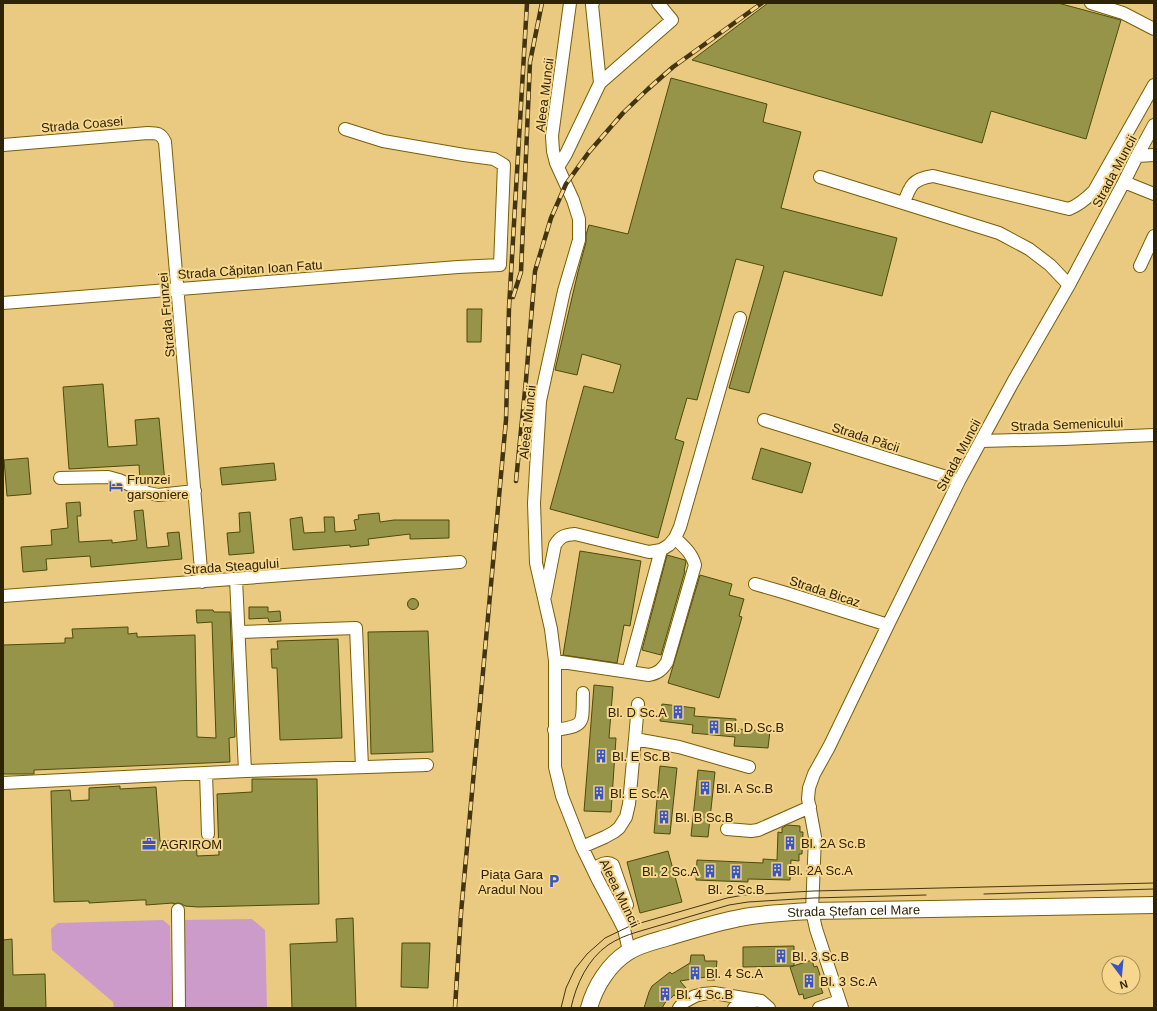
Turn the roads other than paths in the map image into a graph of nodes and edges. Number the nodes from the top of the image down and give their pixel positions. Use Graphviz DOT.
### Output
graph roads {
  1 [pos="570,3"];
  2 [pos="593,3"];
  3 [pos="658,3"];
  4 [pos="1091,3"];
  5 [pos="1154,29"];
  6 [pos="600,83"];
  7 [pos="1154,85"];
  8 [pos="1154,125"];
  9 [pos="345,129"];
  10 [pos="162,136"];
  11 [pos="3,145"];
  12 [pos="1154,155"];
  13 [pos="1137,156"];
  14 [pos="558,167"];
  15 [pos="820,177"];
  16 [pos="1124,182"];
  17 [pos="1154,194"];
  18 [pos="904,203"];
  19 [pos="1154,236"];
  20 [pos="1140,266"];
  21 [pos="1069,285"];
  22 [pos="177,289"];
  23 [pos="3,303"];
  24 [pos="740,318"];
  25 [pos="764,420"];
  26 [pos="1154,435"];
  27 [pos="981,440"];
  28 [pos="60,478"];
  29 [pos="959,481"];
  30 [pos="195,491"];
  31 [pos="675,538"];
  32 [pos="661,550"];
  33 [pos="460,562"];
  34 [pos="236,579"];
  35 [pos="202,582"];
  36 [pos="755,584"];
  37 [pos="3,596"];
  38 [pos="544,601"];
  39 [pos="888,625"];
  40 [pos="239,632"];
  41 [pos="555,661"];
  42 [pos="628,672"];
  43 [pos="583,694"];
  44 [pos="638,704"];
  45 [pos="554,730"];
  46 [pos="635,739"];
  47 [pos="427,765"];
  48 [pos="362,767"];
  49 [pos="749,767"];
  50 [pos="245,771"];
  51 [pos="206,773"];
  52 [pos="3,783"];
  53 [pos="810,807"];
  54 [pos="727,829"];
  55 [pos="208,834"];
  56 [pos="582,848"];
  57 [pos="593,869"];
  58 [pos="627,905"];
  59 [pos="1154,905"];
  60 [pos="178,910"];
  61 [pos="812,911"];
  62 [pos="629,951"];
  63 [pos="756,1000"];
  64 [pos="841,1004"];
  65 [pos="179,1008"];
  66 [pos="589,1008"];
  67 [pos="679,1008"];
  68 [pos="734,1008"];
  69 [pos="769,1008"];
  70 [pos="819,1008"];
  1 -- 14 [label="street, Aleea Muncii"];
  2 -- 6 [label="street"];
  3 -- 6 [label="street"];
  4 -- 5 [label="street"];
  6 -- 14 [label="street"];
  7 -- 18 [label="street"];
  8 -- 13 [label="street, Strada Muncii"];
  9 -- 22 [label="street, Strada Căpitan Ioan Fatu"];
  10 -- 11 [label="street, Strada Coasei"];
  10 -- 22 [label="street, Strada Frunzei"];
  12 -- 13 [label="street"];
  13 -- 16 [label="street, Strada Muncii"];
  14 -- 38 [label="street, Aleea Muncii"];
  15 -- 18 [label="street"];
  16 -- 17 [label="street"];
  16 -- 21 [label="street, Strada Muncii"];
  18 -- 21 [label="street"];
  19 -- 20 [label="street"];
  21 -- 27 [label="street, Strada Muncii"];
  22 -- 23 [label="street, Strada Căpitan Ioan Fatu"];
  22 -- 30 [label="street, Strada Frunzei"];
  24 -- 31 [label="street"];
  25 -- 29 [label="street, Strada Păcii"];
  26 -- 27 [label="street, Strada Semenicului"];
  27 -- 29 [label="street, Strada Muncii"];
  28 -- 30 [label="street"];
  29 -- 39 [label="street, Strada Muncii"];
  30 -- 35 [label="street, Strada Frunzei"];
  31 -- 32 [label="street"];
  31 -- 42 [label="street"];
  32 -- 38 [label="street"];
  32 -- 42 [label="street"];
  33 -- 34 [label="street, Strada Steagului"];
  34 -- 35 [label="street, Strada Steagului"];
  34 -- 40 [label="street"];
  35 -- 37 [label="street, Strada Steagului"];
  36 -- 39 [label="street, Strada Bicaz"];
  38 -- 41 [label="street, Aleea Muncii"];
  39 -- 53 [label="street, Strada Muncii"];
  40 -- 48 [label="street"];
  40 -- 50 [label="street"];
  41 -- 42 [label="street"];
  41 -- 45 [label="street, Aleea Muncii"];
  43 -- 45 [label="street"];
  44 -- 46 [label="street, Aleea Muncii"];
  45 -- 56 [label="street, Aleea Muncii"];
  46 -- 49 [label="street"];
  46 -- 56 [label="street, Aleea Muncii"];
  47 -- 48 [label="street"];
  48 -- 50 [label="street"];
  50 -- 51 [label="street"];
  51 -- 52 [label="street"];
  51 -- 55 [label="street"];
  53 -- 54 [label="street"];
  53 -- 61 [label="street, Strada Muncii"];
  56 -- 57 [label="street, Aleea Muncii"];
  57 -- 58 [label="street"];
  57 -- 62 [label="street, Aleea Muncii"];
  59 -- 61 [label="main road, Strada Ștefan cel Mare"];
  60 -- 65 [label="street"];
  61 -- 62 [label="main road, Strada Ștefan cel Mare"];
  61 -- 64 [label="street, Strada Muncii"];
  62 -- 66 [label="main road, Strada Ștefan cel Mare"];
  63 -- 67 [label="street"];
  63 -- 68 [label="street"];
  63 -- 69 [label="street"];
  64 -- 70 [label="street"];
}
